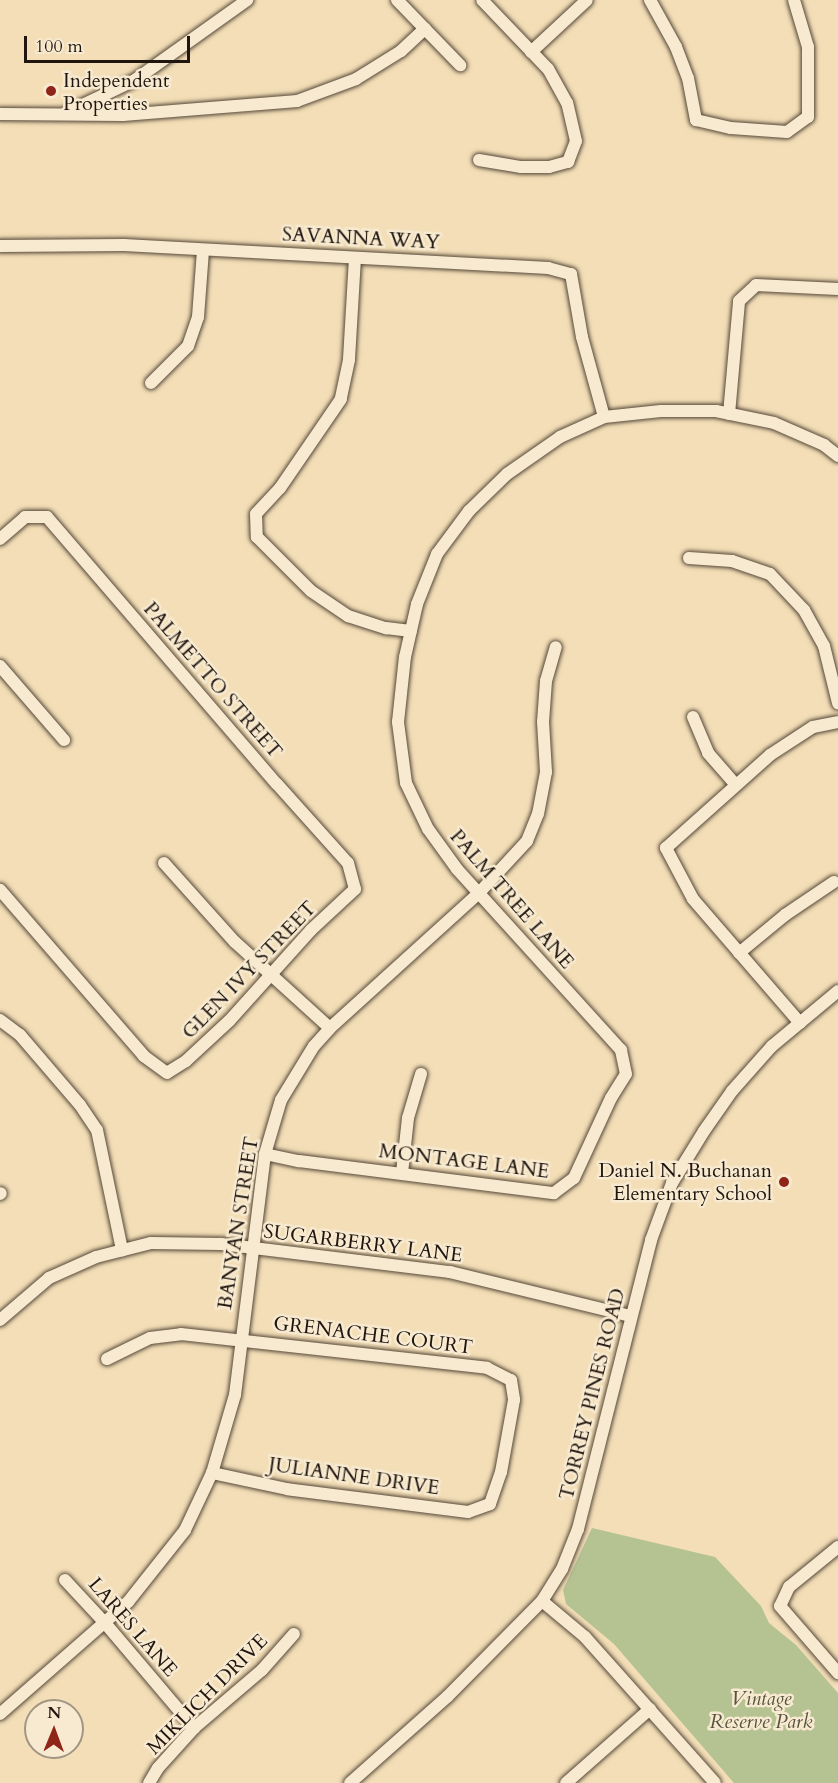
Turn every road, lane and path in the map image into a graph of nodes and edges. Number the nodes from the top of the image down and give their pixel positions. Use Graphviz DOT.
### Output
graph roads {
  1 [pos="247,0"];
  2 [pos="397,0"];
  3 [pos="482,0"];
  4 [pos="587,0"];
  5 [pos="650,0"];
  6 [pos="794,0"];
  7 [pos="425,29"];
  8 [pos="531,52"];
  9 [pos="460,65"];
  10 [pos="0,114"];
  11 [pos="64,114"];
  12 [pos="479,160"];
  13 [pos="0,246"];
  14 [pos="203,250"];
  15 [pos="355,258"];
  16 [pos="838,289"];
  17 [pos="151,383"];
  18 [pos="729,414"];
  19 [pos="604,417"];
  20 [pos="838,456"];
  21 [pos="0,539"];
  22 [pos="689,558"];
  23 [pos="411,631"];
  24 [pos="556,647"];
  25 [pos="0,666"];
  26 [pos="838,703"];
  27 [pos="693,717"];
  28 [pos="838,722"];
  29 [pos="64,740"];
  30 [pos="735,784"];
  31 [pos="164,863"];
  32 [pos="834,882"];
  33 [pos="355,889"];
  34 [pos="0,890"];
  35 [pos="478,894"];
  36 [pos="739,953"];
  37 [pos="273,976"];
  38 [pos="838,991"];
  39 [pos="0,1020"];
  40 [pos="800,1023"];
  41 [pos="330,1028"];
  42 [pos="421,1074"];
  43 [pos="626,1074"];
  44 [pos="265,1154"];
  45 [pos="402,1173"];
  46 [pos="253,1249"];
  47 [pos="122,1250"];
  48 [pos="630,1316"];
  49 [pos="0,1320"];
  50 [pos="241,1339"];
  51 [pos="106,1359"];
  52 [pos="212,1473"];
  53 [pos="490,1504"];
  54 [pos="838,1547"];
  55 [pos="65,1580"];
  56 [pos="542,1601"];
  57 [pos="105,1623"];
  58 [pos="294,1634"];
  59 [pos="838,1673"];
  60 [pos="650,1709"];
  61 [pos="0,1714"];
  62 [pos="194,1728"];
  63 [pos="149,1783"];
  64 [pos="350,1783"];
  65 [pos="566,1783"];
  66 [pos="715,1783"];
  1 -- 11 [label="street"];
  2 -- 7 [label="street"];
  3 -- 8 [label="street"];
  4 -- 8 [label="street"];
  5 -- 6 [label="street"];
  7 -- 9 [label="street"];
  7 -- 11 [label="street"];
  8 -- 12 [label="street"];
  10 -- 11 [label="street"];
  13 -- 14 [label="street, SAVANNA WAY"];
  14 -- 15 [label="street, SAVANNA WAY"];
  14 -- 17 [label="street"];
  15 -- 19 [label="street, SAVANNA WAY"];
  15 -- 23 [label="street"];
  16 -- 18 [label="street"];
  18 -- 19 [label="street, PALM TREE LANE"];
  18 -- 20 [label="street, PALM TREE LANE"];
  19 -- 23 [label="street, PALM TREE LANE"];
  21 -- 33 [label="street, PALMETTO STREET"];
  22 -- 26 [label="street"];
  23 -- 35 [label="street, PALM TREE LANE"];
  24 -- 35 [label="street, BANYAN STREET"];
  25 -- 29 [label="street"];
  27 -- 30 [label="street"];
  28 -- 30 [label="street"];
  30 -- 36 [label="street"];
  31 -- 37 [label="street"];
  32 -- 36 [label="street"];
  33 -- 37 [label="street, GLEN IVY STREET"];
  34 -- 37 [label="street, GLEN IVY STREET"];
  35 -- 41 [label="street, BANYAN STREET"];
  35 -- 43 [label="street, PALM TREE LANE"];
  36 -- 40 [label="street"];
  37 -- 41 [label="street"];
  38 -- 40 [label="street, TORREY PINES ROAD"];
  39 -- 47 [label="street"];
  40 -- 48 [label="street, TORREY PINES ROAD"];
  41 -- 44 [label="street, BANYAN STREET"];
  42 -- 45 [label="street"];
  43 -- 45 [label="street, MONTAGE LANE"];
  44 -- 45 [label="street, MONTAGE LANE"];
  44 -- 46 [label="street, BANYAN STREET"];
  46 -- 47 [label="street, SUGARBERRY LANE"];
  46 -- 48 [label="street, SUGARBERRY LANE"];
  46 -- 50 [label="street, BANYAN STREET"];
  47 -- 49 [label="street, SUGARBERRY LANE"];
  48 -- 56 [label="street, TORREY PINES ROAD"];
  50 -- 51 [label="street, GRENACHE COURT"];
  50 -- 52 [label="street, BANYAN STREET"];
  50 -- 53 [label="street, GRENACHE COURT"];
  52 -- 53 [label="street, JULIANNE DRIVE"];
  52 -- 57 [label="street, BANYAN STREET"];
  54 -- 59 [label="street"];
  55 -- 57 [label="street, LARES LANE"];
  56 -- 60 [label="street"];
  56 -- 64 [label="street, TORREY PINES ROAD"];
  57 -- 61 [label="street, BANYAN STREET"];
  57 -- 62 [label="street, LARES LANE"];
  58 -- 62 [label="street, MIKLICH DRIVE"];
  60 -- 65 [label="street"];
  60 -- 66 [label="street"];
  62 -- 63 [label="street, MIKLICH DRIVE"];
}
